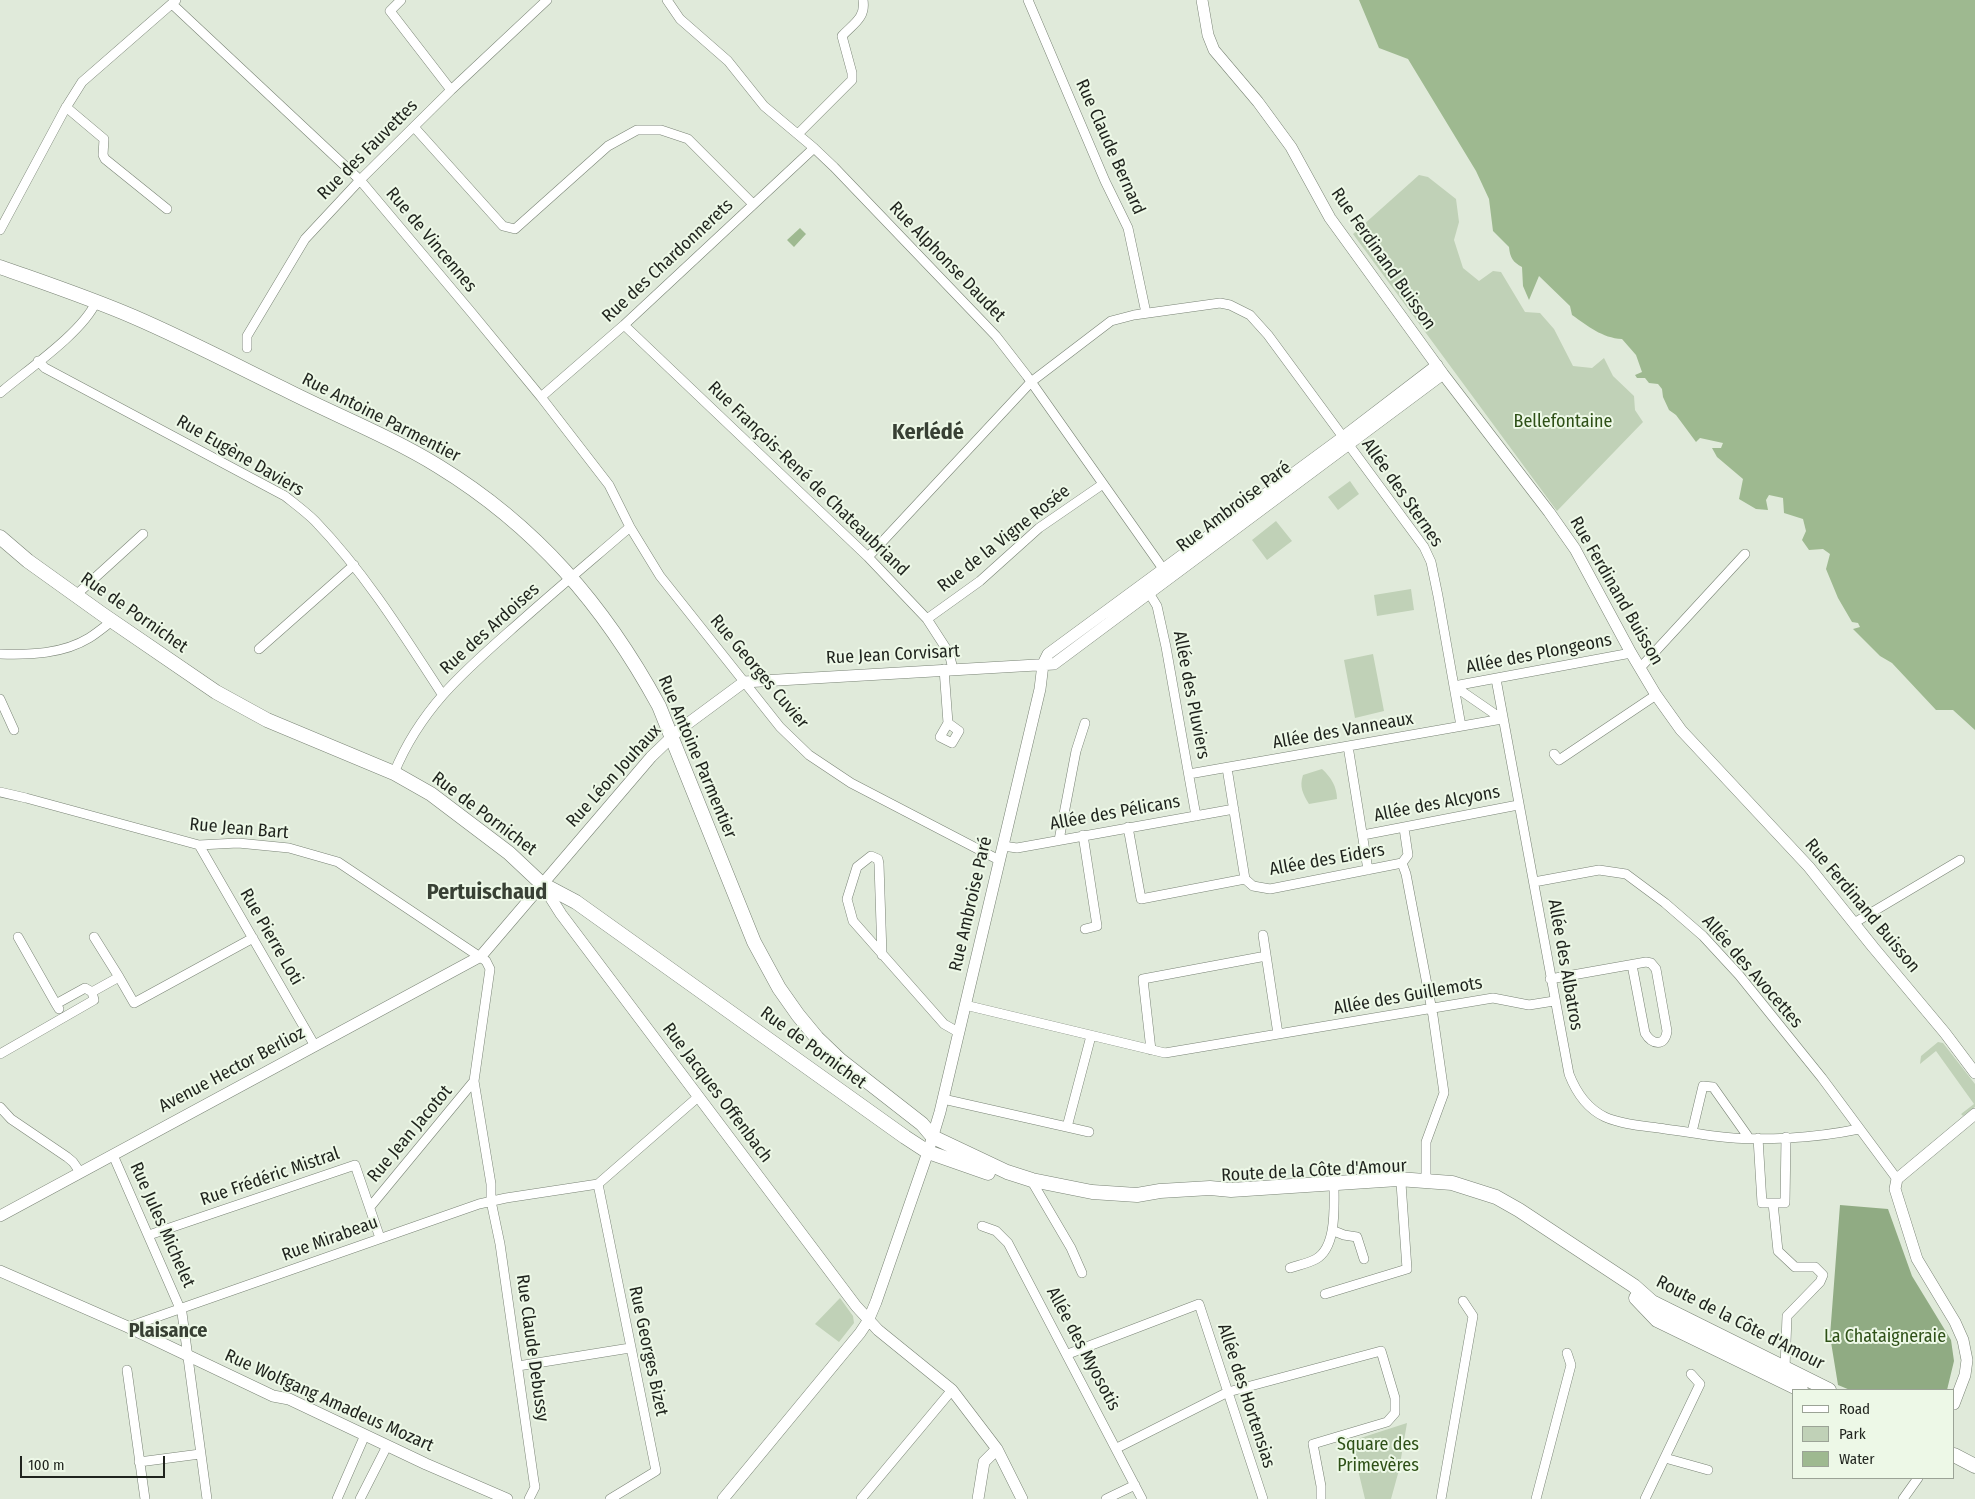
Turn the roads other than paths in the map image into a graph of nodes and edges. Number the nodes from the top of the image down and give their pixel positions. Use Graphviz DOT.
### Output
graph roads {
  1 [pos="401,0"];
  2 [pos="547,0"];
  3 [pos="667,0"];
  4 [pos="862,0"];
  5 [pos="1028,0"];
  6 [pos="1202,0"];
  7 [pos="174,2"];
  8 [pos="451,90"];
  9 [pos="66,107"];
  10 [pos="414,127"];
  11 [pos="798,134"];
  12 [pos="814,148"];
  13 [pos="360,180"];
  14 [pos="753,204"];
  15 [pos="167,209"];
  16 [pos="0,230"];
  17 [pos="0,267"];
  18 [pos="96,302"];
  19 [pos="1146,313"];
  20 [pos="624,325"];
  21 [pos="247,348"];
  22 [pos="38,361"];
  23 [pos="1440,369"];
  24 [pos="1031,382"];
  25 [pos="0,393"];
  26 [pos="541,397"];
  27 [pos="1345,441"];
  28 [pos="1103,484"];
  29 [pos="630,527"];
  30 [pos="143,534"];
  31 [pos="0,537"];
  32 [pos="1745,554"];
  33 [pos="868,557"];
  34 [pos="354,565"];
  35 [pos="1166,574"];
  36 [pos="572,577"];
  37 [pos="1146,588"];
  38 [pos="76,595"];
  39 [pos="927,619"];
  40 [pos="112,621"];
  41 [pos="259,648"];
  42 [pos="0,654"];
  43 [pos="1630,654"];
  44 [pos="1043,664"];
  45 [pos="1640,668"];
  46 [pos="948,669"];
  47 [pos="1496,679"];
  48 [pos="744,682"];
  49 [pos="1454,686"];
  50 [pos="442,694"];
  51 [pos="1656,695"];
  52 [pos="0,699"];
  53 [pos="1502,719"];
  54 [pos="948,723"];
  55 [pos="1084,723"];
  56 [pos="1462,726"];
  57 [pos="14,730"];
  58 [pos="671,737"];
  59 [pos="1348,746"];
  60 [pos="1554,754"];
  61 [pos="1227,768"];
  62 [pos="394,774"];
  63 [pos="1189,774"];
  64 [pos="0,792"];
  65 [pos="1518,805"];
  66 [pos="1234,809"];
  67 [pos="1196,816"];
  68 [pos="1128,827"];
  69 [pos="1404,828"];
  70 [pos="1083,835"];
  71 [pos="1362,835"];
  72 [pos="1059,840"];
  73 [pos="198,845"];
  74 [pos="1003,846"];
  75 [pos="999,860"];
  76 [pos="1960,860"];
  77 [pos="1402,863"];
  78 [pos="1368,870"];
  79 [pos="1246,879"];
  80 [pos="1534,882"];
  81 [pos="542,884"];
  82 [pos="1854,923"];
  83 [pos="1085,929"];
  84 [pos="1263,936"];
  85 [pos="18,937"];
  86 [pos="94,937"];
  87 [pos="253,938"];
  88 [pos="882,955"];
  89 [pos="481,956"];
  90 [pos="1266,956"];
  91 [pos="1632,965"];
  92 [pos="119,977"];
  93 [pos="1550,979"];
  94 [pos="92,992"];
  95 [pos="1554,1001"];
  96 [pos="56,1004"];
  97 [pos="965,1005"];
  98 [pos="1431,1008"];
  99 [pos="62,1017"];
  100 [pos="958,1032"];
  101 [pos="1278,1034"];
  102 [pos="1091,1036"];
  103 [pos="315,1046"];
  104 [pos="1151,1050"];
  105 [pos="0,1054"];
  106 [pos="1975,1073"];
  107 [pos="474,1081"];
  108 [pos="698,1097"];
  109 [pos="943,1100"];
  110 [pos="0,1107"];
  111 [pos="1975,1114"];
  112 [pos="1068,1127"];
  113 [pos="1859,1129"];
  114 [pos="1089,1132"];
  115 [pos="1692,1132"];
  116 [pos="933,1137"];
  117 [pos="1786,1137"];
  118 [pos="1754,1138"];
  119 [pos="928,1152"];
  120 [pos="113,1155"];
  121 [pos="981,1160"];
  122 [pos="80,1172"];
  123 [pos="1897,1179"];
  124 [pos="1426,1182"];
  125 [pos="1401,1183"];
  126 [pos="598,1184"];
  127 [pos="1034,1185"];
  128 [pos="1334,1186"];
  129 [pos="491,1201"];
  130 [pos="1773,1203"];
  131 [pos="370,1207"];
  132 [pos="0,1216"];
  133 [pos="982,1226"];
  134 [pos="1334,1231"];
  135 [pos="150,1236"];
  136 [pos="380,1238"];
  137 [pos="1364,1260"];
  138 [pos="1290,1268"];
  139 [pos="0,1271"];
  140 [pos="1082,1273"];
  141 [pos="1325,1294"];
  142 [pos="1463,1301"];
  143 [pos="180,1308"];
  144 [pos="868,1321"];
  145 [pos="128,1327"];
  146 [pos="630,1348"];
  147 [pos="1567,1353"];
  148 [pos="1068,1354"];
  149 [pos="188,1356"];
  150 [pos="518,1366"];
  151 [pos="1785,1368"];
  152 [pos="127,1370"];
  153 [pos="1691,1374"];
  154 [pos="1799,1389"];
  155 [pos="1827,1389"];
  156 [pos="952,1390"];
  157 [pos="1228,1392"];
  158 [pos="1955,1401"];
  159 [pos="365,1435"];
  160 [pos="387,1446"];
  161 [pos="1117,1448"];
  162 [pos="997,1449"];
  163 [pos="200,1454"];
  164 [pos="1955,1456"];
  165 [pos="1665,1458"];
  166 [pos="1955,1460"];
  167 [pos="139,1462"];
  168 [pos="1975,1466"];
  169 [pos="1708,1470"];
  170 [pos="1975,1470"];
  171 [pos="1917,1479"];
  172 [pos="1135,1485"];
  173 [pos="1907,1498"];
  174 [pos="145,1499"];
  175 [pos="207,1499"];
  176 [pos="337,1499"];
  177 [pos="360,1499"];
  178 [pos="507,1499"];
  179 [pos="529,1499"];
  180 [pos="610,1499"];
  181 [pos="723,1499"];
  182 [pos="861,1499"];
  183 [pos="978,1499"];
  184 [pos="1022,1499"];
  185 [pos="1106,1499"];
  186 [pos="1142,1499"];
  187 [pos="1263,1499"];
  188 [pos="1321,1499"];
  189 [pos="1441,1499"];
  190 [pos="1536,1499"];
  191 [pos="1645,1499"];
  1 -- 8 [label="street"];
  2 -- 8 [label="street, Rue des Fauvettes"];
  3 -- 11 [label="street, Rue Alphonse Daudet"];
  4 -- 11 [label="street"];
  5 -- 19 [label="street, Rue Claude Bernard"];
  6 -- 23 [label="street, Rue Ferdinand Buisson"];
  7 -- 9 [label="street"];
  7 -- 13 [label="street, Rue de Vincennes"];
  8 -- 10 [label="street, Rue des Fauvettes"];
  9 -- 15 [label="street"];
  9 -- 16 [label="street"];
  10 -- 13 [label="street, Rue des Fauvettes"];
  10 -- 14 [label="street"];
  11 -- 12 [label="street, Rue Alphonse Daudet"];
  12 -- 14 [label="street, Rue des Chardonnerets"];
  12 -- 24 [label="street, Rue Alphonse Daudet"];
  13 -- 21 [label="street, Rue des Fauvettes"];
  13 -- 26 [label="street, Rue de Vincennes"];
  14 -- 20 [label="street, Rue des Chardonnerets"];
  17 -- 18 [label="main road, Rue Antoine Parmentier"];
  18 -- 22 [label="street"];
  18 -- 36 [label="main road, Rue Antoine Parmentier"];
  19 -- 24 [label="street, Allée des Sternes"];
  19 -- 27 [label="street, Allée des Sternes"];
  20 -- 26 [label="street, Rue des Chardonnerets"];
  20 -- 33 [label="street, Rue François-René de Chateaubriand"];
  22 -- 25 [label="street"];
  22 -- 34 [label="street, Rue Eugène Daviers"];
  23 -- 27 [label="street, Rue Ambroise Paré"];
  23 -- 43 [label="street, Rue Ferdinand Buisson"];
  24 -- 28 [label="street, Rue Alphonse Daudet"];
  24 -- 33 [label="street, Allée des Sternes"];
  26 -- 29 [label="street, Rue de Vincennes"];
  27 -- 35 [label="street, Rue Ambroise Paré"];
  27 -- 49 [label="street, Allée des Sternes"];
  28 -- 35 [label="street, Rue Alphonse Daudet"];
  28 -- 39 [label="street, Rue de la Vigne Rosée"];
  29 -- 36 [label="street, Rue des Ardoises"];
  29 -- 48 [label="street, Rue Georges Cuvier"];
  30 -- 38 [label="street"];
  31 -- 38 [label="main road, Rue de Pornichet"];
  32 -- 45 [label="street"];
  33 -- 39 [label="street, Rue François-René de Chateaubriand"];
  34 -- 41 [label="street"];
  34 -- 50 [label="street, Rue Eugène Daviers"];
  35 -- 37 [label="street, Rue Ambroise Paré"];
  36 -- 50 [label="street, Rue des Ardoises"];
  36 -- 58 [label="main road, Rue Antoine Parmentier"];
  37 -- 44 [label="street, Rue Ambroise Paré"];
  37 -- 63 [label="street, Allée des Pluviers"];
  38 -- 40 [label="main road, Rue de Pornichet"];
  39 -- 46 [label="street, Rue François-René de Chateaubriand"];
  40 -- 42 [label="street"];
  40 -- 62 [label="main road, Rue de Pornichet"];
  43 -- 45 [label="street, Rue Ferdinand Buisson"];
  43 -- 47 [label="street, Allée des Plongeons"];
  44 -- 46 [label="street, Rue Jean Corvisart"];
  44 -- 74 [label="street, Rue Ambroise Paré"];
  45 -- 51 [label="street, Rue Ferdinand Buisson"];
  46 -- 48 [label="street, Rue Jean Corvisart"];
  46 -- 54 [label="street, Rue François-René de Chateaubriand"];
  47 -- 49 [label="street, Allée des Plongeons"];
  47 -- 53 [label="street, Allée des Albatros"];
  48 -- 58 [label="street, Rue Léon Jouhaux"];
  48 -- 75 [label="street, Rue Georges Cuvier"];
  49 -- 53 [label="street"];
  49 -- 56 [label="street, Allée des Sternes"];
  50 -- 62 [label="street, Rue des Ardoises"];
  51 -- 60 [label="street"];
  51 -- 82 [label="street, Rue Ferdinand Buisson"];
  52 -- 57 [label="street"];
  53 -- 56 [label="street, Allée des Vanneaux"];
  53 -- 65 [label="street, Allée des Albatros"];
  55 -- 72 [label="street"];
  56 -- 59 [label="street, Allée des Vanneaux"];
  58 -- 81 [label="street, Rue Léon Jouhaux"];
  58 -- 116 [label="main road, Rue Antoine Parmentier"];
  59 -- 61 [label="street, Allée des Vanneaux"];
  59 -- 71 [label="street"];
  61 -- 63 [label="street, Allée des Vanneaux"];
  61 -- 66 [label="street, Allée des Eiders"];
  62 -- 81 [label="main road, Rue de Pornichet"];
  63 -- 67 [label="street, Allée des Pluviers"];
  64 -- 73 [label="street, Rue Jean Bart"];
  65 -- 69 [label="street, Allée des Alcyons"];
  65 -- 80 [label="street, Allée des Albatros"];
  66 -- 67 [label="street, Allée des Pélicans"];
  66 -- 79 [label="street, Allée des Eiders"];
  67 -- 68 [label="street, Allée des Pélicans"];
  68 -- 70 [label="street, Allée des Pélicans"];
  68 -- 79 [label="street"];
  69 -- 71 [label="street, Allée des Alcyons"];
  69 -- 77 [label="street, Allée des Eiders"];
  70 -- 72 [label="street, Allée des Pélicans"];
  70 -- 83 [label="street"];
  71 -- 78 [label="street"];
  72 -- 74 [label="street, Allée des Pélicans"];
  73 -- 87 [label="street, Rue Pierre Loti"];
  73 -- 89 [label="street, Rue Jean Bart"];
  74 -- 75 [label="street, Rue Ambroise Paré"];
  75 -- 97 [label="street, Rue Ambroise Paré"];
  76 -- 82 [label="street"];
  77 -- 78 [label="street, Allée des Eiders"];
  77 -- 98 [label="street"];
  78 -- 79 [label="street, Allée des Eiders"];
  80 -- 93 [label="street, Allée des Albatros"];
  80 -- 113 [label="street, Allée des Avocettes"];
  81 -- 89 [label="street, Rue Léon Jouhaux"];
  81 -- 108 [label="street, Rue Jacques Offenbach"];
  81 -- 119 [label="main road, Rue de Pornichet"];
  82 -- 106 [label="street, Rue Ferdinand Buisson"];
  84 -- 90 [label="street"];
  85 -- 96 [label="street"];
  86 -- 92 [label="street"];
  87 -- 92 [label="street"];
  87 -- 103 [label="street, Rue Pierre Loti"];
  88 -- 88 [label="street"];
  88 -- 100 [label="street"];
  89 -- 103 [label="street, Avenue Hector Berlioz"];
  89 -- 107 [label="street"];
  90 -- 101 [label="street"];
  90 -- 104 [label="street"];
  91 -- 91 [label="street"];
  91 -- 93 [label="street"];
  92 -- 94 [label="street"];
  93 -- 95 [label="street, Allée des Albatros"];
  94 -- 96 [label="street"];
  94 -- 99 [label="street"];
  95 -- 98 [label="street, Allée des Guillemots"];
  95 -- 115 [label="street, Allée des Albatros"];
  96 -- 99 [label="street"];
  97 -- 100 [label="street, Rue Ambroise Paré"];
  97 -- 102 [label="street, Allée des Guillemots"];
  98 -- 101 [label="street, Allée des Guillemots"];
  98 -- 124 [label="street"];
  99 -- 105 [label="street"];
  100 -- 109 [label="street, Rue Ambroise Paré"];
  101 -- 104 [label="street, Allée des Guillemots"];
  102 -- 104 [label="street, Allée des Guillemots"];
  102 -- 112 [label="street"];
  103 -- 120 [label="street, Avenue Hector Berlioz"];
  107 -- 129 [label="street, Rue Claude Debussy"];
  107 -- 131 [label="street, Rue Jean Jacotot"];
  108 -- 126 [label="street"];
  108 -- 144 [label="street, Rue Jacques Offenbach"];
  109 -- 112 [label="street"];
  109 -- 116 [label="street, Rue Ambroise Paré"];
  110 -- 122 [label="street"];
  111 -- 123 [label="street"];
  112 -- 114 [label="street"];
  113 -- 117 [label="street, Allée des Albatros"];
  113 -- 123 [label="street, Allée des Avocettes"];
  115 -- 118 [label="street, Allée des Albatros"];
  115 -- 118 [label="street"];
  116 -- 119 [label="street, Rue Ambroise Paré"];
  116 -- 121 [label="main road, Rue Antoine Parmentier"];
  117 -- 118 [label="street, Allée des Albatros"];
  117 -- 130 [label="street"];
  118 -- 130 [label="street"];
  119 -- 127 [label="main road, Route de la Côte d'Amour"];
  119 -- 144 [label="street, Rue Ambroise Paré"];
  120 -- 122 [label="street, Avenue Hector Berlioz"];
  120 -- 135 [label="street, Rue Jules Michelet"];
  121 -- 124 [label="main road, Route de la Côte d'Amour"];
  122 -- 132 [label="street, Avenue Hector Berlioz"];
  123 -- 158 [label="street"];
  124 -- 151 [label="main road, Route de la Côte d'Amour"];
  125 -- 128 [label="main road, Route de la Côte d'Amour"];
  125 -- 141 [label="street"];
  125 -- 154 [label="main road, Route de la Côte d'Amour"];
  126 -- 129 [label="street, Rue Mirabeau"];
  126 -- 146 [label="street, Rue Georges Bizet"];
  127 -- 128 [label="main road, Route de la Côte d'Amour"];
  127 -- 140 [label="street"];
  128 -- 134 [label="street"];
  129 -- 136 [label="street, Rue Mirabeau"];
  129 -- 150 [label="street, Rue Claude Debussy"];
  130 -- 151 [label="street"];
  131 -- 135 [label="street, Rue Frédéric Mistral"];
  131 -- 136 [label="street, Rue Frédéric Mistral"];
  133 -- 148 [label="street, Allée des Myosotis"];
  134 -- 137 [label="street"];
  134 -- 138 [label="street"];
  135 -- 143 [label="street, Rue Jules Michelet"];
  136 -- 143 [label="street, Rue Mirabeau"];
  139 -- 145 [label="street, Rue Wolfgang Amadeus Mozart"];
  142 -- 189 [label="street"];
  143 -- 145 [label="street, Rue Mirabeau"];
  143 -- 149 [label="street, Rue Jules Michelet"];
  144 -- 156 [label="street, Rue Jacques Offenbach"];
  144 -- 181 [label="street, Rue Ambroise Paré"];
  145 -- 149 [label="street, Rue Wolfgang Amadeus Mozart"];
  146 -- 150 [label="street"];
  146 -- 180 [label="street, Rue Georges Bizet"];
  147 -- 190 [label="street"];
  148 -- 157 [label="street, Allée des Hortensias"];
  148 -- 161 [label="street, Allée des Myosotis"];
  149 -- 159 [label="street, Rue Wolfgang Amadeus Mozart"];
  149 -- 163 [label="street, Rue Jules Michelet"];
  150 -- 179 [label="street, Rue Claude Debussy"];
  151 -- 155 [label="main road, Route de la Côte d'Amour"];
  152 -- 167 [label="street"];
  153 -- 165 [label="street"];
  156 -- 162 [label="street, Rue Jacques Offenbach"];
  156 -- 182 [label="street"];
  157 -- 161 [label="street"];
  157 -- 187 [label="street, Allée des Hortensias"];
  157 -- 188 [label="street"];
  159 -- 160 [label="street, Rue Wolfgang Amadeus Mozart"];
  159 -- 176 [label="street"];
  160 -- 177 [label="street"];
  160 -- 178 [label="street, Rue Wolfgang Amadeus Mozart"];
  161 -- 172 [label="street, Allée des Myosotis"];
  162 -- 183 [label="street"];
  162 -- 184 [label="street, Rue Jacques Offenbach"];
  163 -- 167 [label="street"];
  163 -- 175 [label="street, Rue Jules Michelet"];
  164 -- 168 [label="main road"];
  165 -- 169 [label="street"];
  165 -- 191 [label="street"];
  166 -- 170 [label="main road"];
  167 -- 174 [label="street"];
  171 -- 173 [label="street"];
  172 -- 185 [label="street"];
  172 -- 186 [label="street, Allée des Myosotis"];
}
